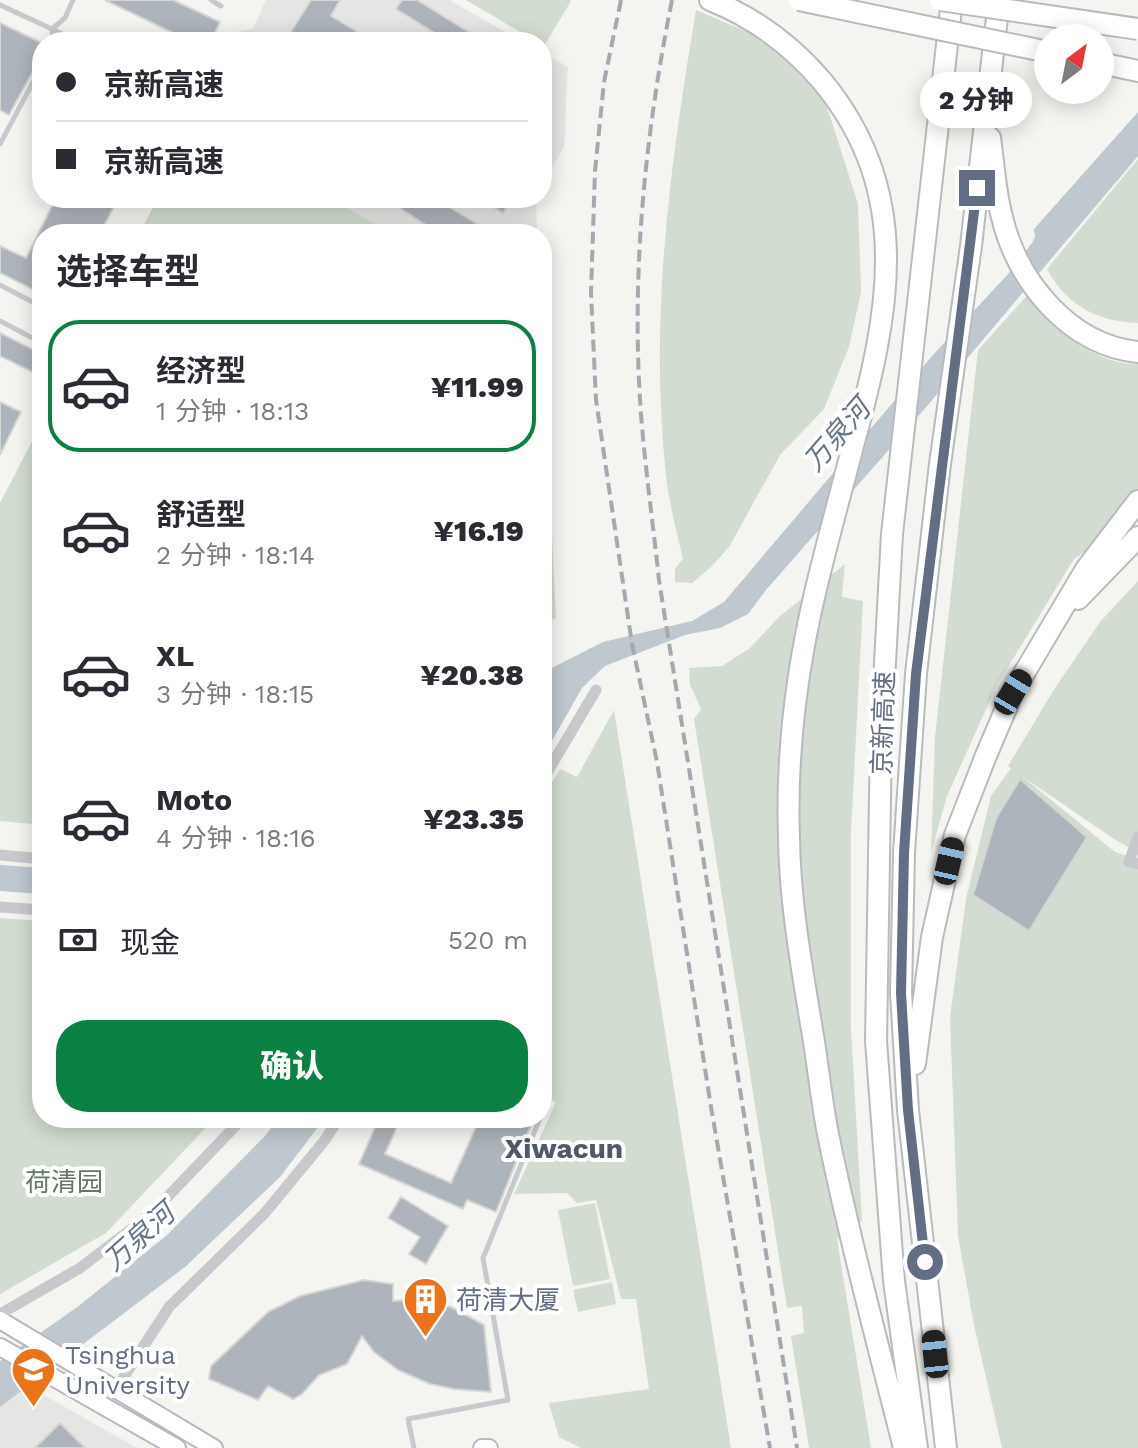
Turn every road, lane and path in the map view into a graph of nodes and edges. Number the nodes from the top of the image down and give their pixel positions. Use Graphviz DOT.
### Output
graph roads {
  1 [pos="73,0"];
  2 [pos="211,0"];
  3 [pos="710,0"];
  4 [pos="799,0"];
  5 [pos="940,0"];
  6 [pos="952,0"];
  7 [pos="999,0"];
  8 [pos="0,5"];
  9 [pos="221,6"];
  10 [pos="52,29"];
  11 [pos="1138,29"];
  12 [pos="52,32"];
  13 [pos="58,32"];
  14 [pos="1034,49"];
  15 [pos="1114,66"];
  16 [pos="1138,71"];
  17 [pos="32,84"];
  18 [pos="986,110"];
  19 [pos="0,144"];
  20 [pos="0,285"];
  21 [pos="32,302"];
  22 [pos="0,321"];
  23 [pos="32,338"];
  24 [pos="1138,352"];
  25 [pos="1138,501"];
  26 [pos="1138,537"];
  27 [pos="1051,628"];
  28 [pos="596,690"];
  29 [pos="552,764"];
  30 [pos="1138,837"];
  31 [pos="0,855"];
  32 [pos="32,858"];
  33 [pos="1134,863"];
  34 [pos="0,907"];
  35 [pos="32,909"];
  36 [pos="908,1110"];
  37 [pos="233,1128"];
  38 [pos="333,1128"];
  39 [pos="536,1128"];
  40 [pos="3,1319"];
  41 [pos="0,1347"];
  42 [pos="116,1389"];
  43 [pos="177,1448"];
  44 [pos="214,1448"];
  45 [pos="414,1448"];
  46 [pos="482,1448"];
  47 [pos="489,1448"];
  48 [pos="904,1448"];
  49 [pos="917,1448"];
  50 [pos="946,1448"];
  1 -- 10 [label="lane"];
  2 -- 9 [label="lane"];
  3 -- 48 [label="highway"];
  4 -- 14 [label="highway, bridge"];
  5 -- 11 [label="highway, bridge"];
  6 -- 49 [label="highway, 京新高速"];
  7 -- 18 [label="highway, 京新高速"];
  8 -- 10 [label="lane"];
  10 -- 12 [label="lane"];
  10 -- 13 [label="lane"];
  15 -- 16 [label="highway"];
  17 -- 19 [label="lane"];
  18 -- 24 [label="highway"];
  18 -- 36 [label="highway, 京新高速"];
  20 -- 21 [label="lane"];
  22 -- 23 [label="lane"];
  25 -- 27 [label="highway"];
  26 -- 27 [label="highway"];
  27 -- 36 [label="highway"];
  28 -- 29 [label="street"];
  30 -- 33 [label="street"];
  31 -- 32 [label="street"];
  34 -- 35 [label="street"];
  36 -- 50 [label="highway, 京新高速"];
  37 -- 40 [label="street"];
  38 -- 42 [label="street"];
  39 -- 45 [label="lane"];
  40 -- 42 [label="main road"];
  41 -- 43 [label="main road"];
  42 -- 44 [label="main road"];
  46 -- 47 [label="main road"];
}
